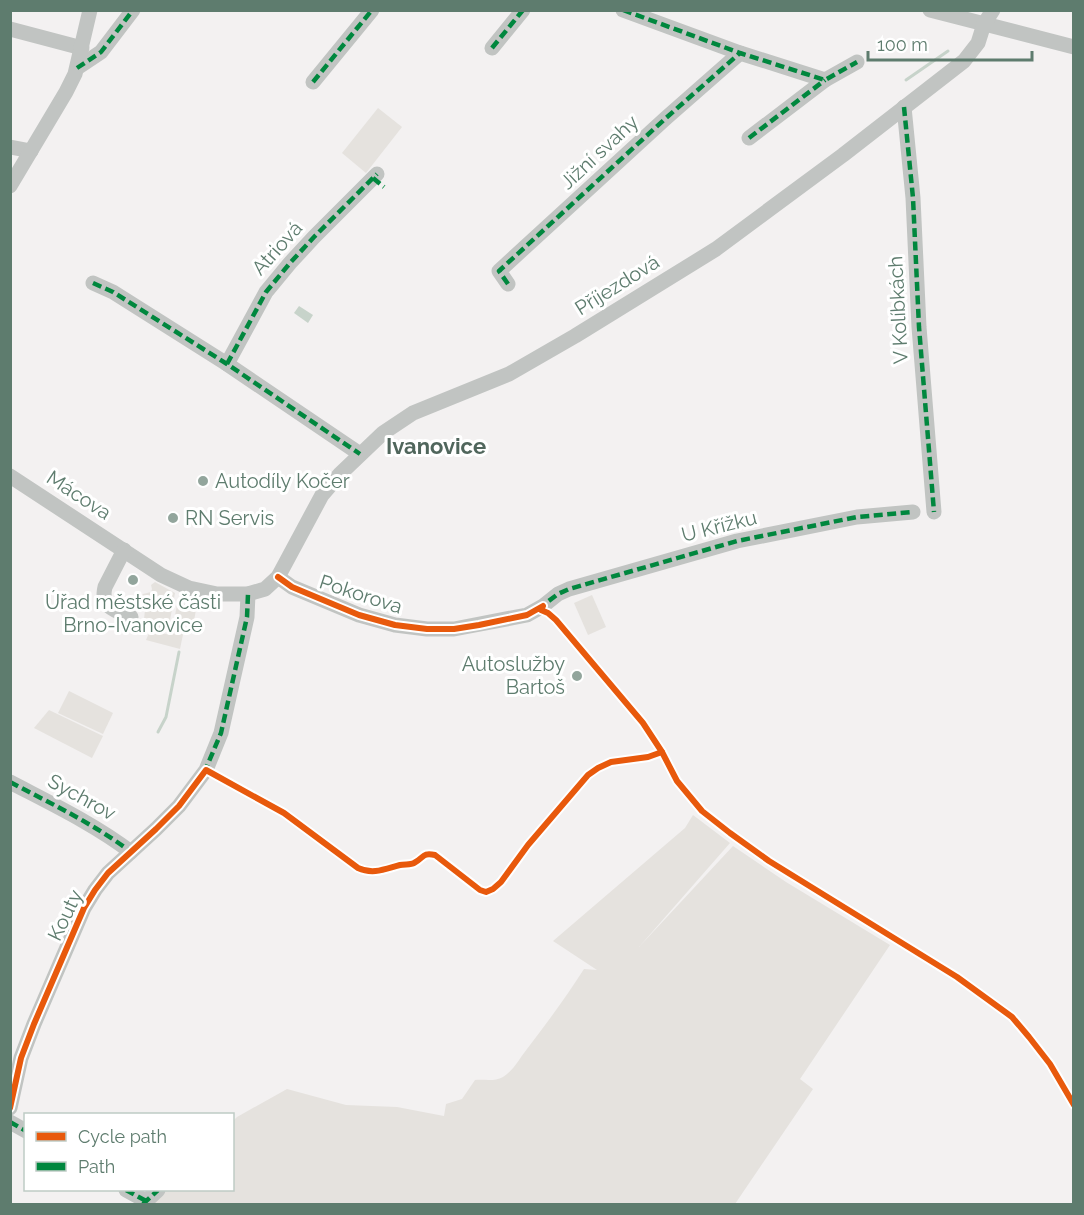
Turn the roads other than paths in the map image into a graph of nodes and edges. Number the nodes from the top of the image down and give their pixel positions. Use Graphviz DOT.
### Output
graph roads {
  1 [pos="90,10"];
  2 [pos="133,10"];
  3 [pos="372,10"];
  4 [pos="623,10"];
  5 [pos="930,10"];
  6 [pos="993,10"];
  7 [pos="520,11"];
  8 [pos="984,24"];
  9 [pos="10,29"];
  10 [pos="1074,47"];
  11 [pos="82,48"];
  12 [pos="492,48"];
  13 [pos="740,53"];
  14 [pos="857,62"];
  15 [pos="77,68"];
  16 [pos="825,80"];
  17 [pos="313,82"];
  18 [pos="904,107"];
  19 [pos="748,138"];
  20 [pos="10,147"];
  21 [pos="32,151"];
  22 [pos="378,180"];
  23 [pos="10,186"];
  24 [pos="93,283"];
  25 [pos="508,284"];
  26 [pos="227,364"];
  27 [pos="360,454"];
  28 [pos="10,476"];
  29 [pos="914,512"];
  30 [pos="934,512"];
  31 [pos="123,550"];
  32 [pos="278,577"];
  33 [pos="248,594"];
  34 [pos="543,606"];
  35 [pos="131,617"];
  36 [pos="10,782"];
  37 [pos="131,852"];
  38 [pos="10,1108"];
  39 [pos="10,1122"];
  40 [pos="24,1130"];
  41 [pos="127,1191"];
  42 [pos="157,1191"];
  43 [pos="144,1203"];
  1 -- 11 [label="street"];
  2 -- 15 [label="street"];
  3 -- 17 [label="street"];
  4 -- 13 [label="street"];
  5 -- 8 [label="street"];
  6 -- 8 [label="street, Příjezdová"];
  7 -- 12 [label="street"];
  8 -- 10 [label="street"];
  8 -- 18 [label="street, Příjezdová"];
  9 -- 11 [label="street"];
  11 -- 15 [label="street"];
  13 -- 16 [label="street"];
  13 -- 25 [label="street, Jižní svahy"];
  14 -- 16 [label="street"];
  15 -- 21 [label="street"];
  16 -- 19 [label="street"];
  18 -- 27 [label="street, Příjezdová"];
  18 -- 30 [label="street, V Kolíbkách"];
  20 -- 21 [label="street"];
  21 -- 23 [label="street"];
  22 -- 26 [label="street, Atriová"];
  24 -- 26 [label="street"];
  26 -- 27 [label="street"];
  27 -- 32 [label="street, Příjezdová"];
  28 -- 31 [label="street, Mácova"];
  29 -- 34 [label="street, U Křížku"];
  31 -- 33 [label="street, Mácova"];
  31 -- 35 [label="street"];
  32 -- 33 [label="street, Mácova"];
  32 -- 34 [label="street, Pokorova"];
  33 -- 37 [label="street, Kouty"];
  36 -- 37 [label="street, Sychrov"];
  37 -- 38 [label="street, Kouty"];
  39 -- 40 [label="street"];
  41 -- 43 [label="street"];
  42 -- 43 [label="street"];
}
